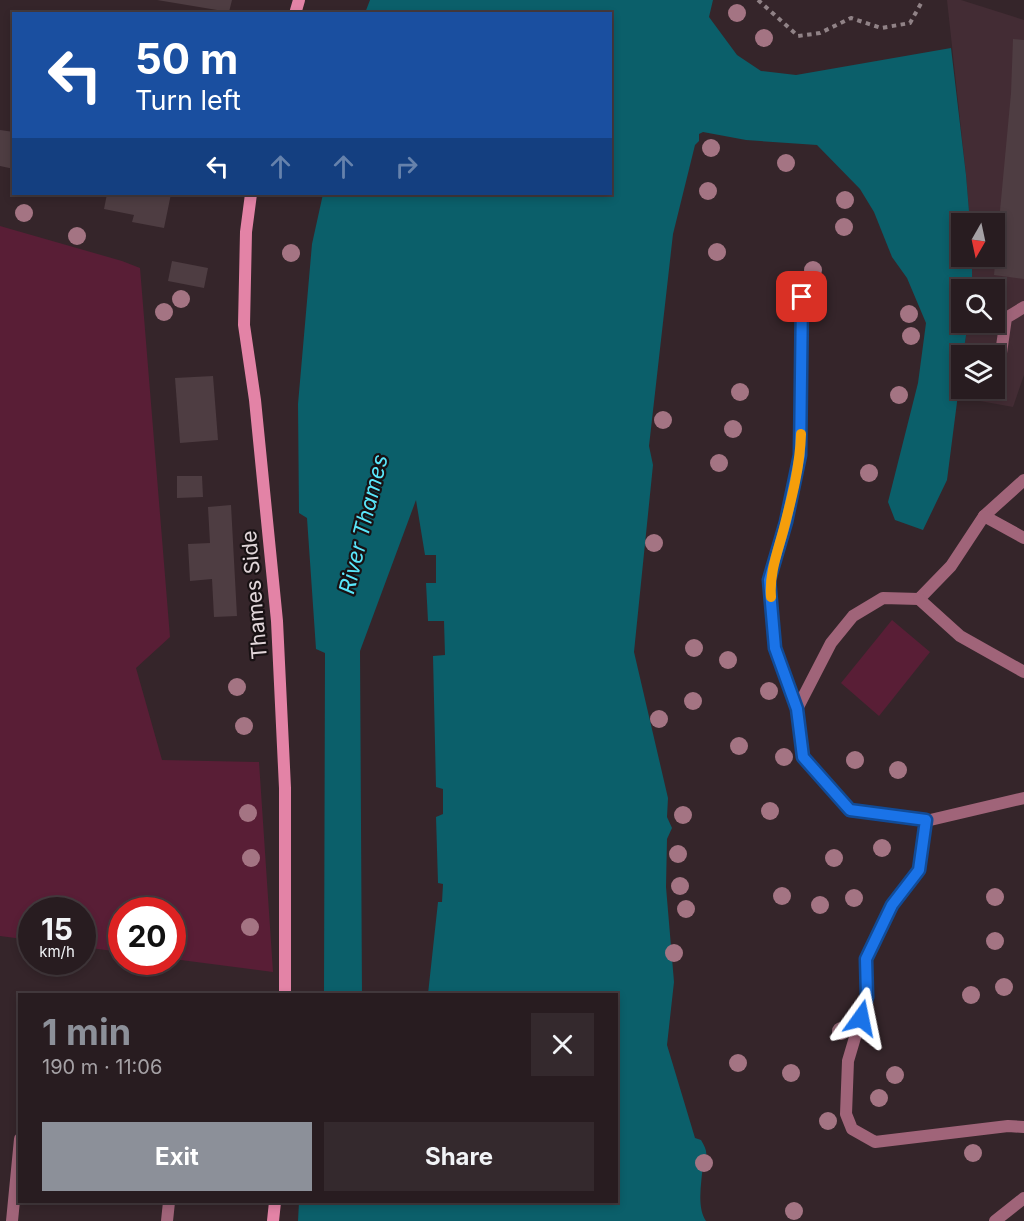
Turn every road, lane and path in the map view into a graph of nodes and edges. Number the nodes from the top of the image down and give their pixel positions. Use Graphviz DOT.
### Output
graph roads {
  1 [pos="758,0"];
  2 [pos="923,0"];
  3 [pos="251,195"];
  4 [pos="802,297"];
  5 [pos="1024,308"];
  6 [pos="1002,345"];
  7 [pos="1024,480"];
  8 [pos="984,516"];
  9 [pos="1024,538"];
  10 [pos="919,599"];
  11 [pos="1024,672"];
  12 [pos="797,709"];
  13 [pos="1024,798"];
  14 [pos="926,820"];
  15 [pos="285,993"];
  16 [pos="1024,1127"];
  17 [pos="18,1160"];
  18 [pos="1024,1198"];
  19 [pos="169,1203"];
  20 [pos="275,1203"];
  21 [pos="12,1221"];
  22 [pos="167,1221"];
  23 [pos="273,1221"];
  24 [pos="995,1221"];
  1 -- 2 [label="path"];
  3 -- 15 [label="street, Thames Side"];
  4 -- 12 [label="street"];
  5 -- 6 [label="street"];
  7 -- 8 [label="street"];
  8 -- 9 [label="street"];
  8 -- 10 [label="street"];
  10 -- 11 [label="street"];
  10 -- 12 [label="street"];
  12 -- 14 [label="street"];
  13 -- 14 [label="street"];
  14 -- 16 [label="street"];
  17 -- 21 [label="street"];
  18 -- 24 [label="street"];
  19 -- 22 [label="street"];
  20 -- 23 [label="street"];
}
